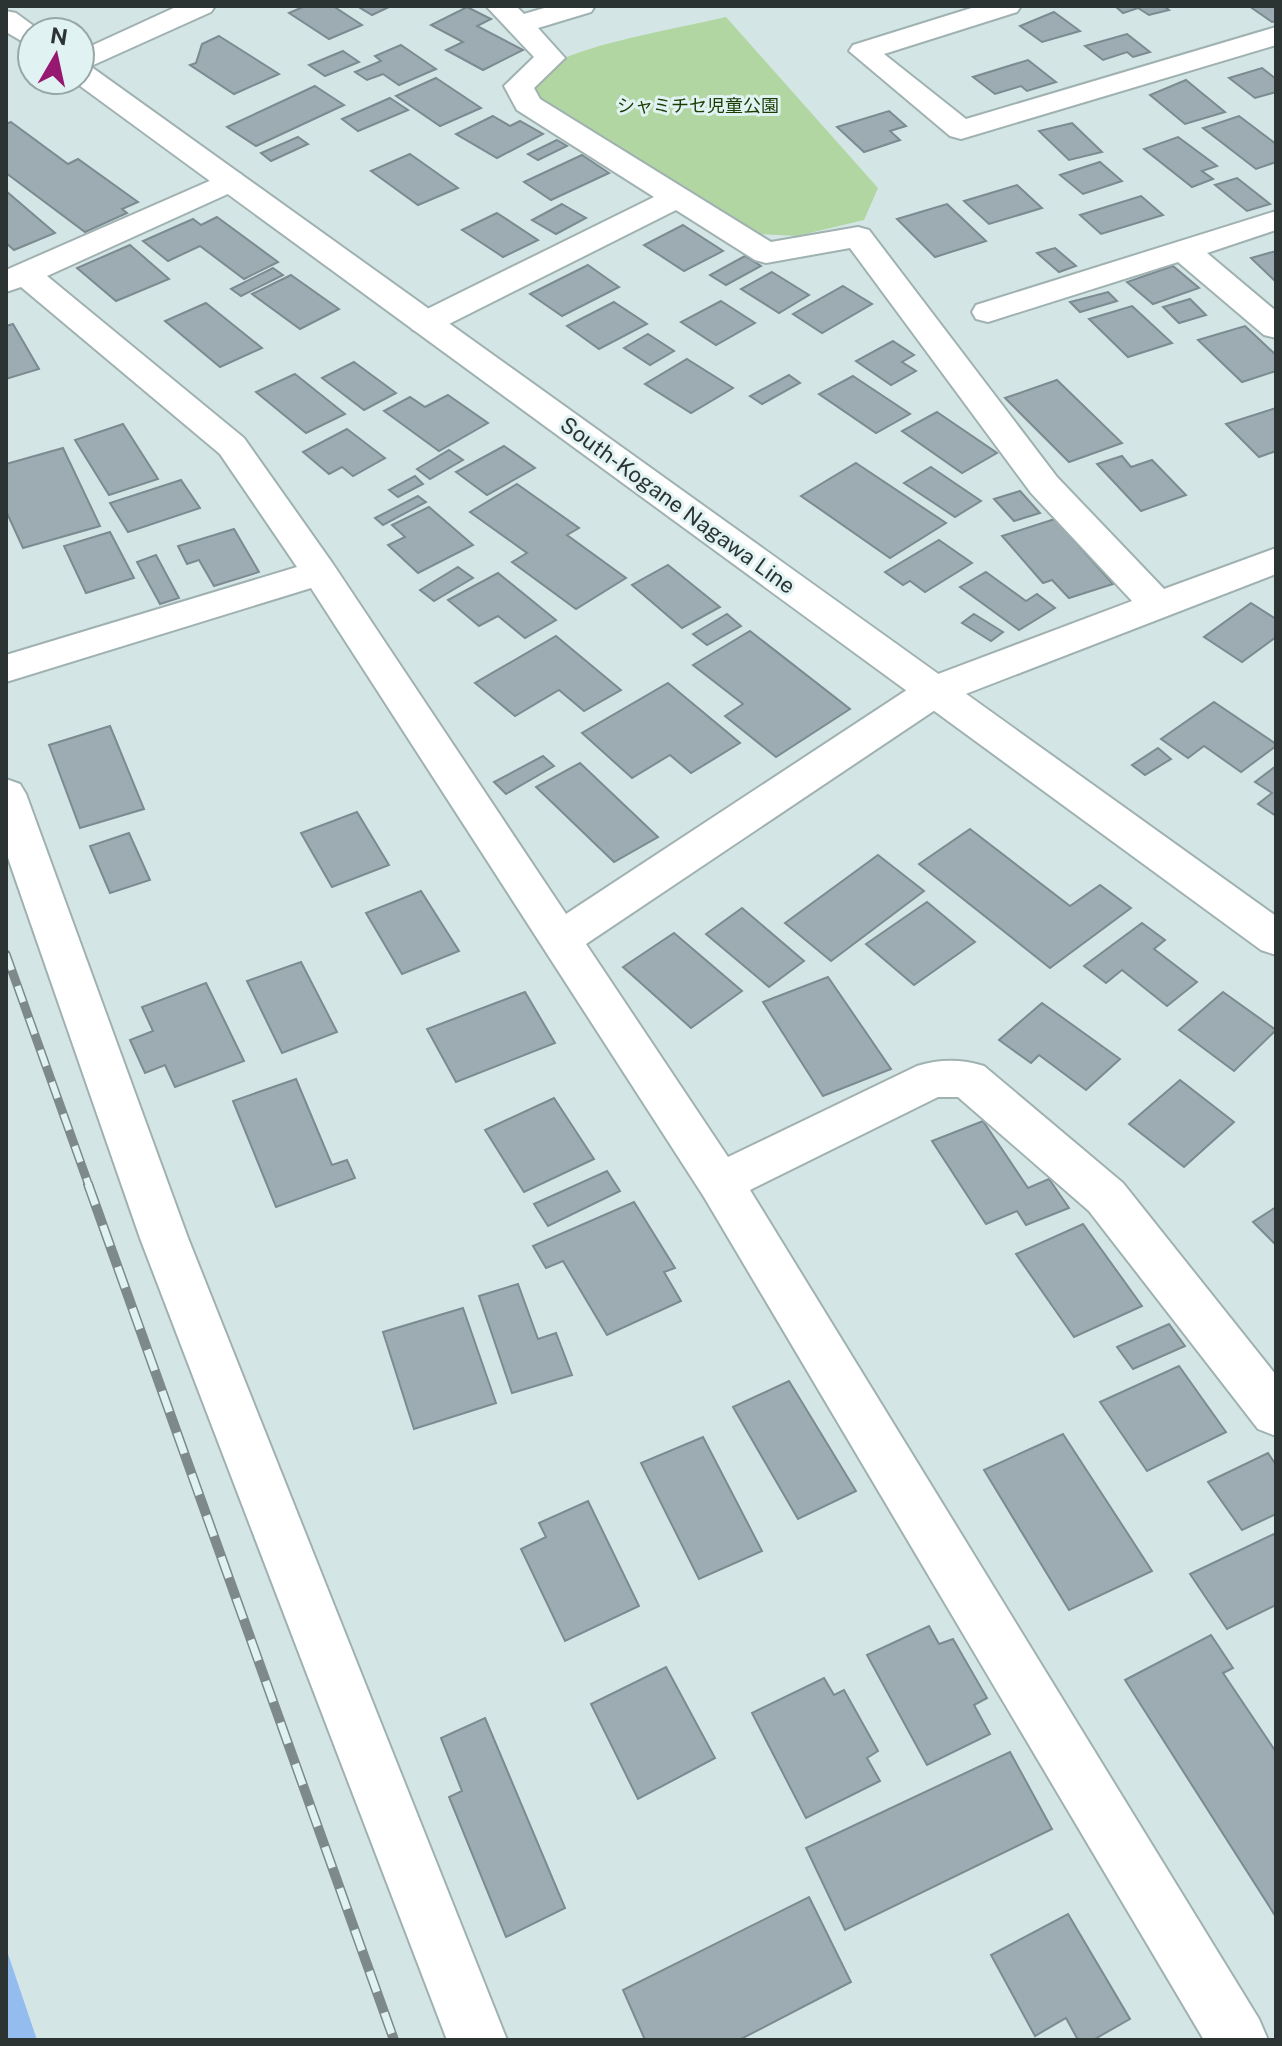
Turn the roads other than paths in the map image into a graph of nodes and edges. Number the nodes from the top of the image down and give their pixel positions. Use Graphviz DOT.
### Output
graph roads {
  1 [pos="201,6"];
  2 [pos="581,6"];
  3 [pos="1007,6"];
  4 [pos="508,15"];
  5 [pos="1276,36"];
  6 [pos="96,55"];
  7 [pos="96,84"];
  8 [pos="230,181"];
  9 [pos="678,197"];
  10 [pos="1276,220"];
  11 [pos="1183,249"];
  12 [pos="16,278"];
  13 [pos="988,312"];
  14 [pos="425,323"];
  15 [pos="1276,328"];
  16 [pos="1270,568"];
  17 [pos="320,573"];
  18 [pos="1158,605"];
  19 [pos="6,669"];
  20 [pos="936,690"];
  21 [pos="6,794"];
  22 [pos="1276,938"];
  23 [pos="560,940"];
  24 [pos="720,1183"];
  25 [pos="1276,1413"];
  26 [pos="477,2040"];
  27 [pos="1238,2040"];
  1 -- 6 [label="street"];
  2 -- 4 [label="street"];
  3 -- 5 [label="street"];
  4 -- 9 [label="street"];
  7 -- 8 [label="street, South-Kogane Nagawa Line"];
  8 -- 12 [label="street"];
  8 -- 14 [label="street, South-Kogane Nagawa Line"];
  9 -- 14 [label="street"];
  9 -- 18 [label="street"];
  10 -- 11 [label="street"];
  11 -- 13 [label="street"];
  11 -- 15 [label="street"];
  12 -- 17 [label="street"];
  14 -- 20 [label="street, South-Kogane Nagawa Line"];
  16 -- 18 [label="street"];
  17 -- 19 [label="street"];
  17 -- 23 [label="street"];
  18 -- 20 [label="street"];
  20 -- 22 [label="street, South-Kogane Nagawa Line"];
  20 -- 23 [label="street"];
  21 -- 26 [label="street"];
  23 -- 24 [label="street"];
  24 -- 25 [label="street"];
  24 -- 27 [label="street"];
}
